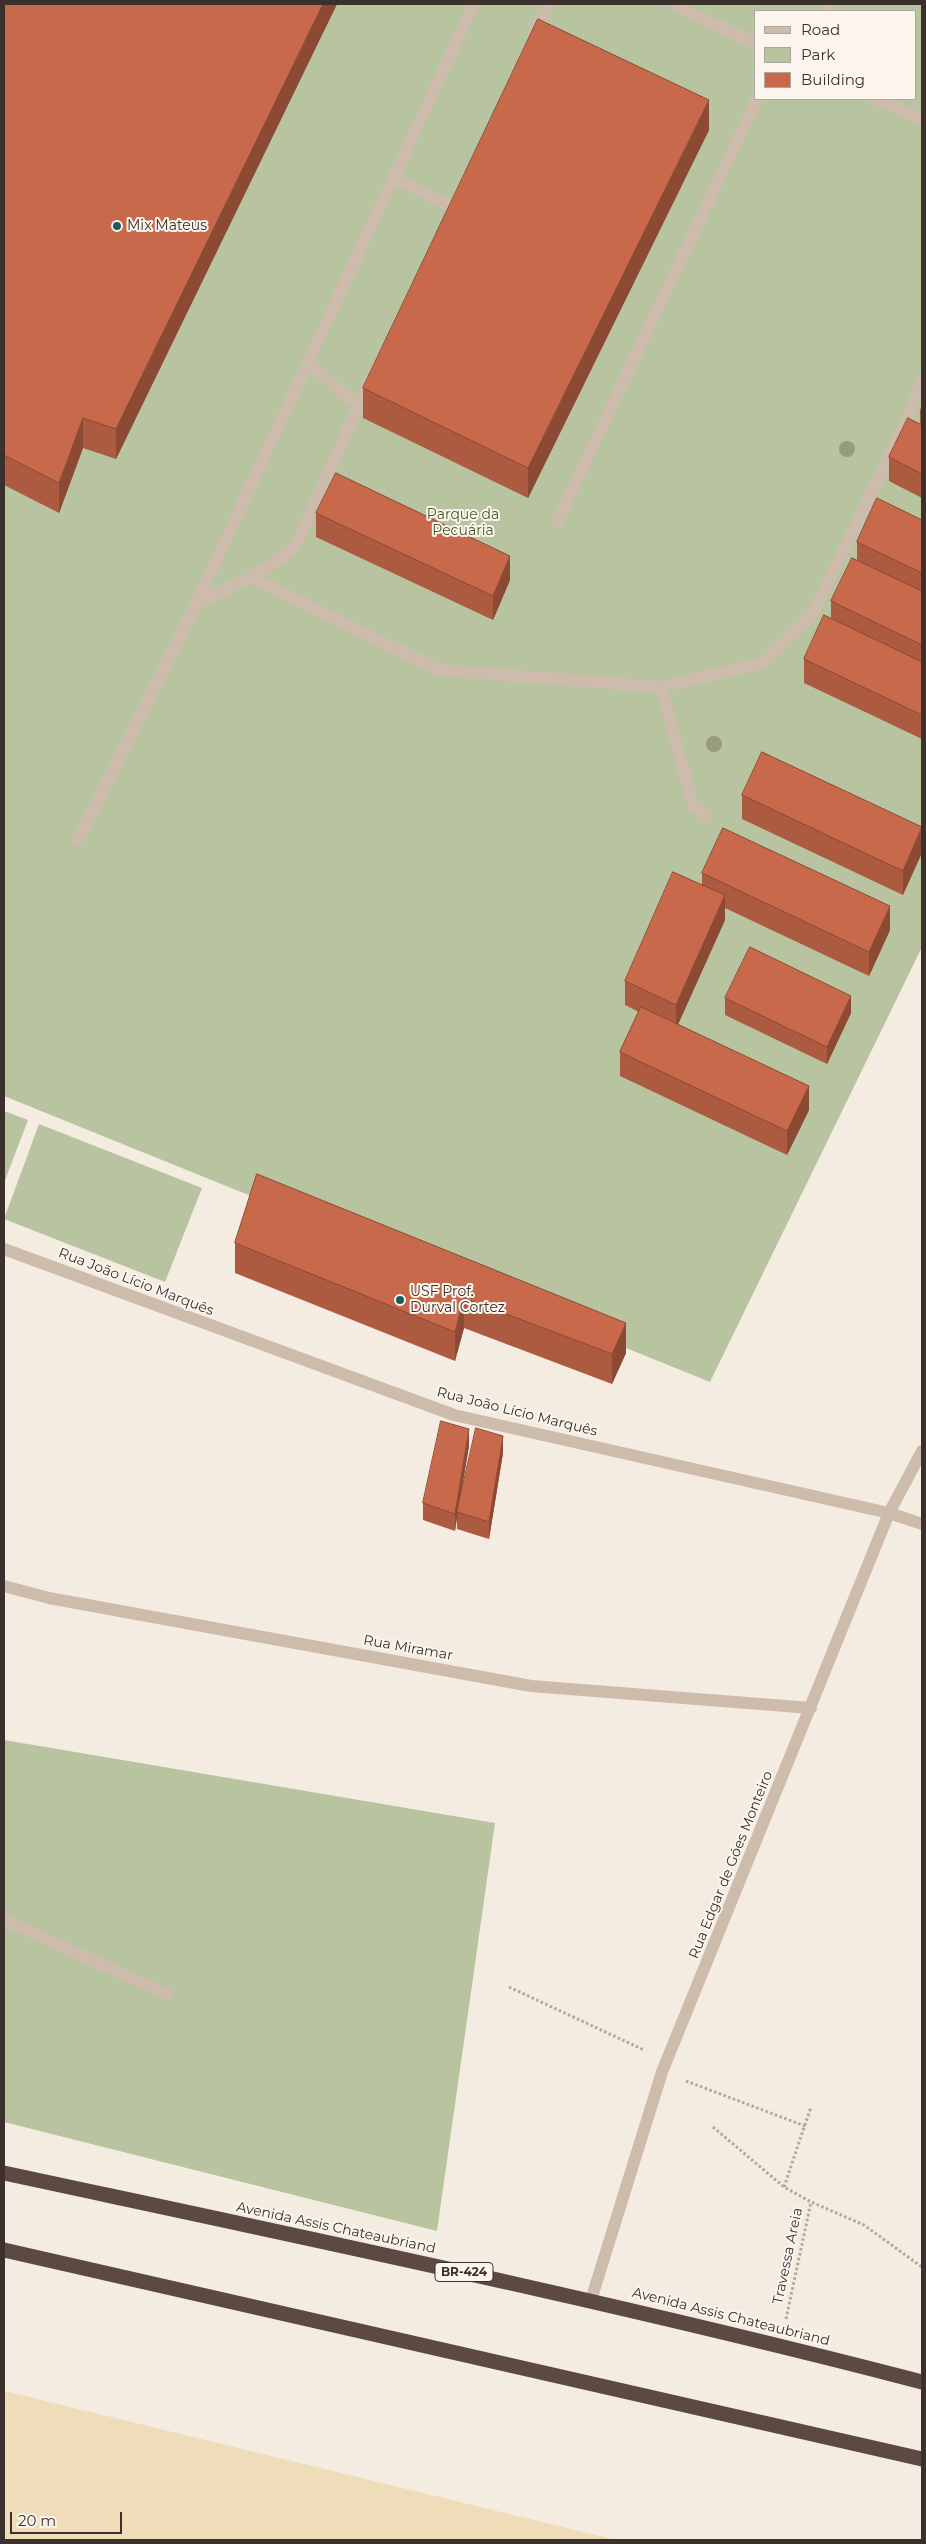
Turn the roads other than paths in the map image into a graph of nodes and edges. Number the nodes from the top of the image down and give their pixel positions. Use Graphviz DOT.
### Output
graph roads {
  1 [pos="474,4"];
  2 [pos="548,4"];
  3 [pos="672,4"];
  4 [pos="754,43"];
  5 [pos="527,48"];
  6 [pos="757,100"];
  7 [pos="878,100"];
  8 [pos="922,120"];
  9 [pos="394,178"];
  10 [pos="451,207"];
  11 [pos="307,362"];
  12 [pos="375,370"];
  13 [pos="922,380"];
  14 [pos="358,406"];
  15 [pos="557,522"];
  16 [pos="249,576"];
  17 [pos="196,604"];
  18 [pos="661,687"];
  19 [pos="707,817"];
  20 [pos="78,840"];
  21 [pos="4,1249"];
  22 [pos="922,1451"];
  23 [pos="889,1513"];
  24 [pos="922,1524"];
  25 [pos="4,1586"];
  26 [pos="811,1708"];
  27 [pos="4,1920"];
  28 [pos="167,1994"];
  29 [pos="4,2173"];
  30 [pos="4,2250"];
  31 [pos="591,2300"];
  32 [pos="922,2382"];
  33 [pos="922,2459"];
  1 -- 9 [label="street"];
  2 -- 5 [label="street"];
  3 -- 4 [label="street"];
  6 -- 15 [label="street"];
  7 -- 8 [label="street"];
  9 -- 10 [label="street"];
  9 -- 11 [label="street"];
  11 -- 14 [label="street"];
  11 -- 17 [label="street"];
  12 -- 14 [label="street"];
  13 -- 18 [label="street"];
  14 -- 16 [label="street"];
  16 -- 17 [label="street"];
  16 -- 18 [label="street"];
  17 -- 20 [label="street"];
  18 -- 19 [label="street"];
  21 -- 23 [label="street, Rua João Lício Marquês"];
  22 -- 23 [label="street, Rua Edgar de Góes Monteiro"];
  23 -- 24 [label="street, Rua João Lício Marquês"];
  23 -- 26 [label="street, Rua Edgar de Góes Monteiro"];
  25 -- 26 [label="street, Rua Miramar"];
  26 -- 31 [label="street, Rua Edgar de Góes Monteiro"];
  27 -- 28 [label="street"];
  29 -- 31 [label="highway, Avenida Assis Chateaubriand / BR-424"];
  30 -- 33 [label="highway"];
  31 -- 32 [label="highway, Avenida Assis Chateaubriand / BR-424"];
}
